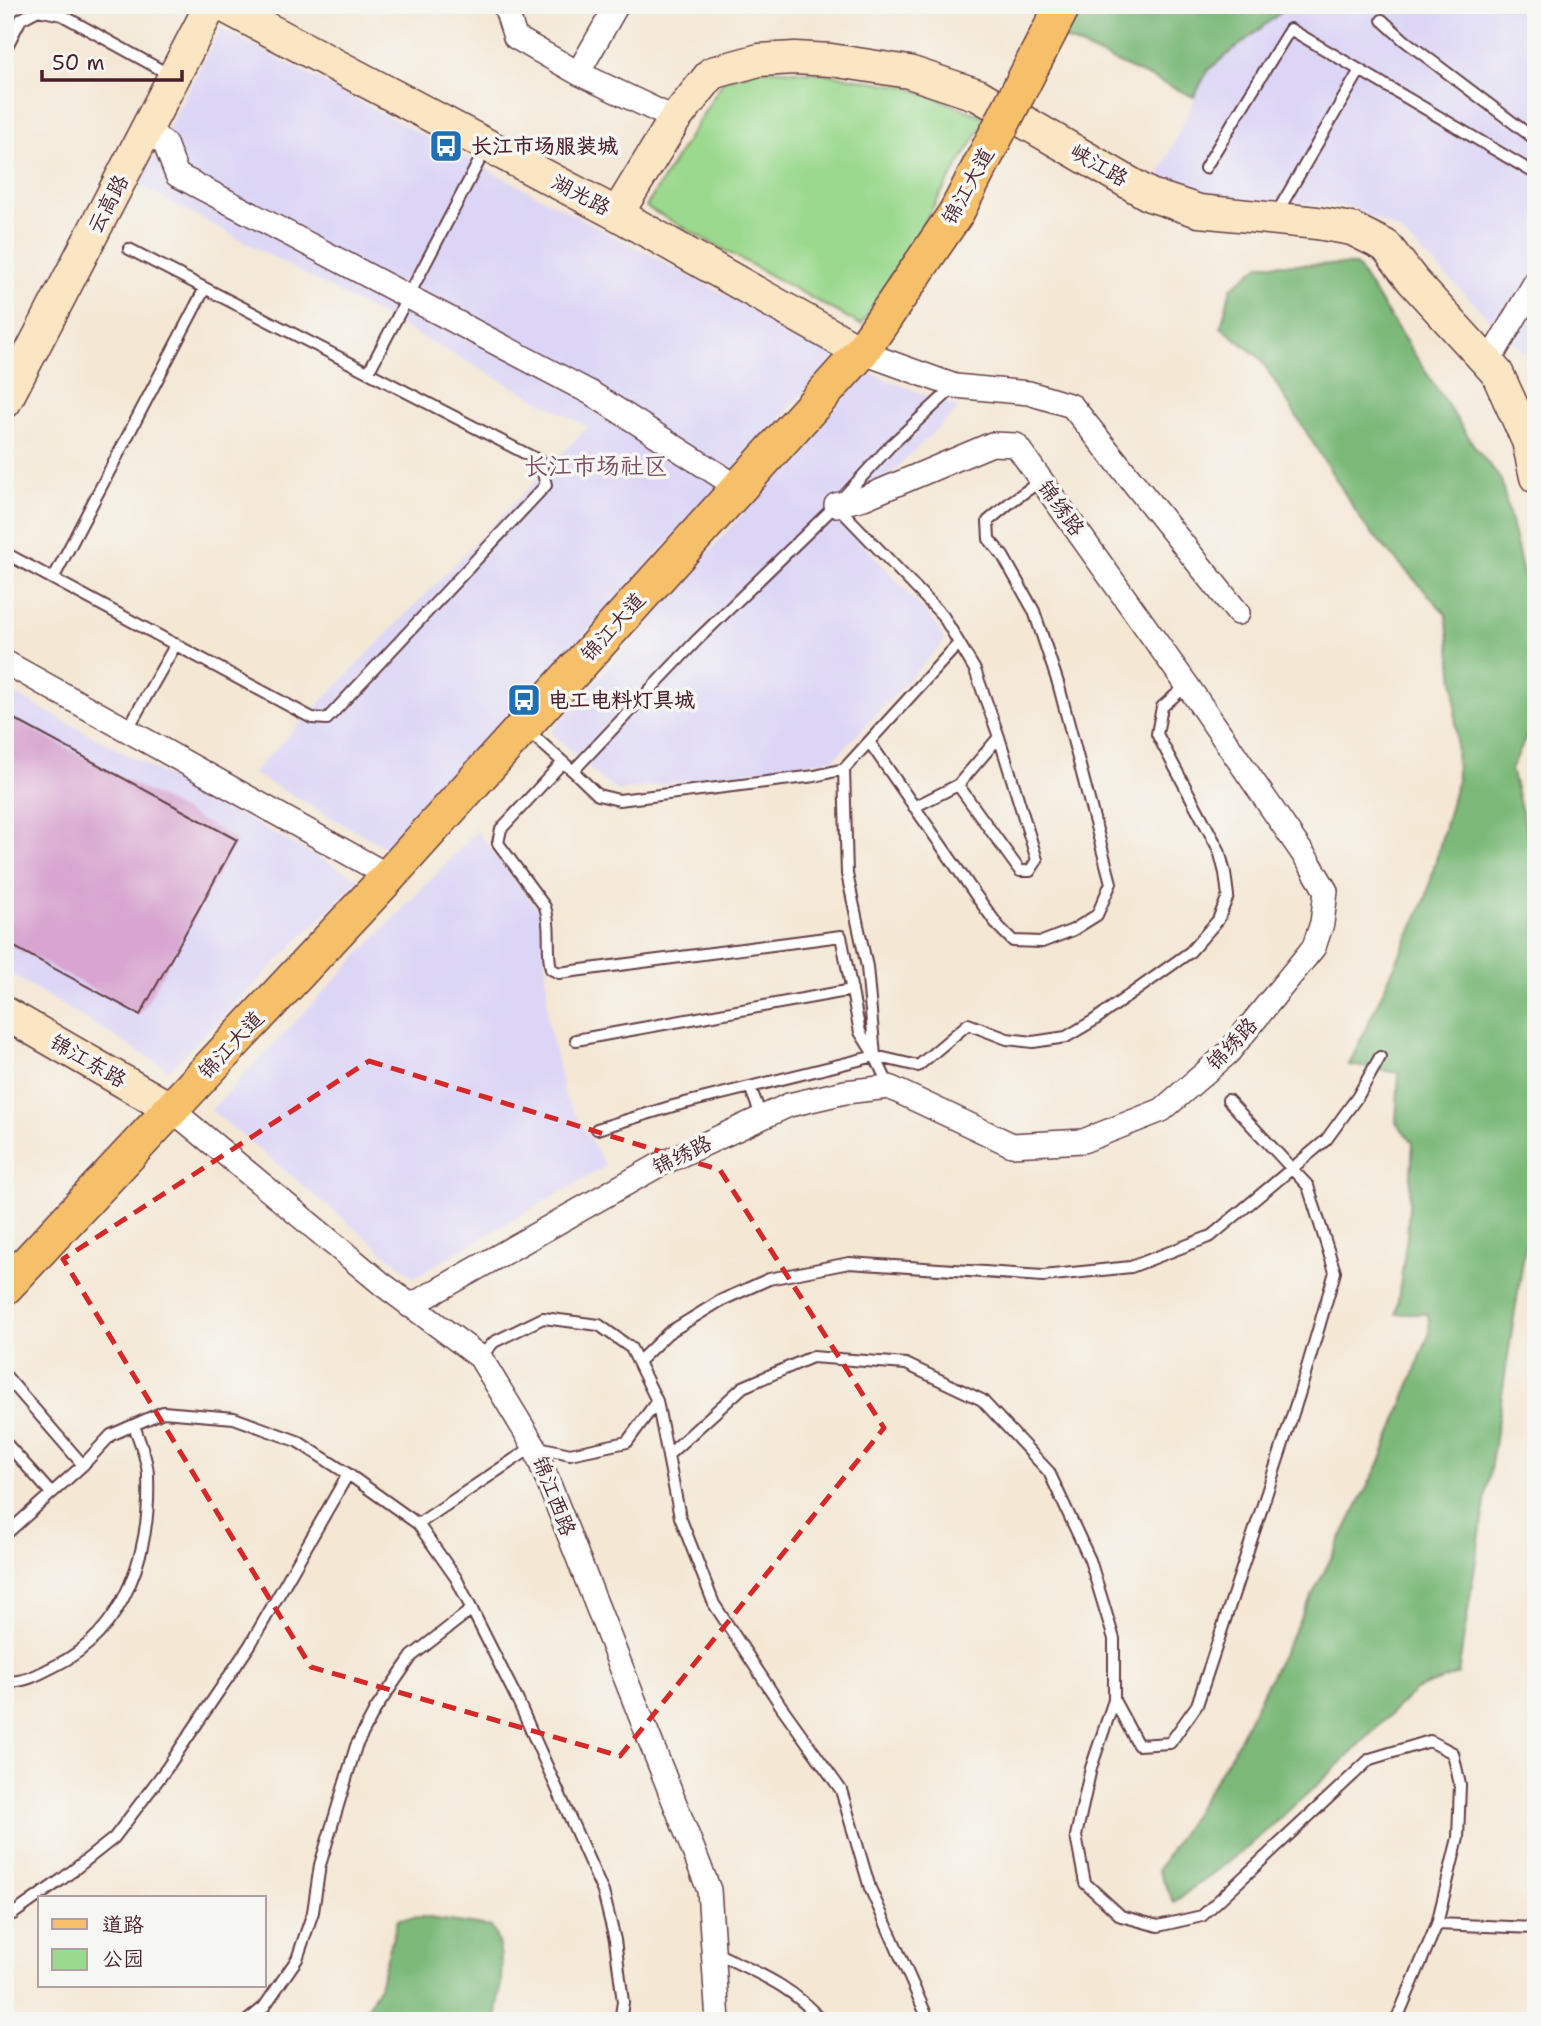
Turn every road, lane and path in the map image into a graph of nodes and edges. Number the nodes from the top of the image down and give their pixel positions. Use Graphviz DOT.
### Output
graph roads {
  1 [pos="211,5"];
  2 [pos="222,5"];
  3 [pos="510,5"];
  4 [pos="617,5"];
  5 [pos="1063,5"];
  6 [pos="1382,20"];
  7 [pos="5,50"];
  8 [pos="1360,70"];
  9 [pos="578,73"];
  10 [pos="174,77"];
  11 [pos="675,119"];
  12 [pos="147,130"];
  13 [pos="1536,139"];
  14 [pos="488,145"];
  15 [pos="1205,168"];
  16 [pos="1536,174"];
  17 [pos="617,214"];
  18 [pos="1274,218"];
  19 [pos="129,249"];
  20 [pos="1536,281"];
  21 [pos="205,288"];
  22 [pos="408,297"];
  23 [pos="861,352"];
  24 [pos="1488,363"];
  25 [pos="369,371"];
  26 [pos="955,386"];
  27 [pos="5,402"];
  28 [pos="1536,477"];
  29 [pos="1041,480"];
  30 [pos="739,488"];
  31 [pos="836,505"];
  32 [pos="5,553"];
  33 [pos="53,579"];
  34 [pos="1238,613"];
  35 [pos="959,642"];
  36 [pos="176,644"];
  37 [pos="5,662"];
  38 [pos="1187,684"];
  39 [pos="523,727"];
  40 [pos="127,730"];
  41 [pos="999,737"];
  42 [pos="870,743"];
  43 [pos="563,762"];
  44 [pos="844,769"];
  45 [pos="573,771"];
  46 [pos="958,785"];
  47 [pos="914,807"];
  48 [pos="389,877"];
  49 [pos="852,990"];
  50 [pos="5,1013"];
  51 [pos="576,1040"];
  52 [pos="875,1056"];
  53 [pos="1380,1058"];
  54 [pos="750,1087"];
  55 [pos="889,1087"];
  56 [pos="1228,1100"];
  57 [pos="170,1109"];
  58 [pos="761,1118"];
  59 [pos="597,1129"];
  60 [pos="1293,1170"];
  61 [pos="5,1287"];
  62 [pos="410,1306"];
  63 [pos="480,1357"];
  64 [pos="638,1363"];
  65 [pos="5,1375"];
  66 [pos="657,1401"];
  67 [pos="134,1425"];
  68 [pos="5,1442"];
  69 [pos="534,1446"];
  70 [pos="668,1455"];
  71 [pos="83,1465"];
  72 [pos="348,1474"];
  73 [pos="50,1492"];
  74 [pos="418,1524"];
  75 [pos="5,1535"];
  76 [pos="472,1609"];
  77 [pos="5,1682"];
  78 [pos="1114,1700"];
  79 [pos="38,1896"];
  80 [pos="38,1896"];
  81 [pos="5,1916"];
  82 [pos="1437,1924"];
  83 [pos="1536,1928"];
  84 [pos="714,1952"];
  85 [pos="247,2021"];
  86 [pos="620,2021"];
  87 [pos="718,2021"];
  88 [pos="821,2021"];
  89 [pos="929,2021"];
  90 [pos="1396,2021"];
  1 -- 10 [label="street, 云高路"];
  2 -- 14 [label="street, 湖光路"];
  3 -- 9 [label="street"];
  4 -- 9 [label="street"];
  5 -- 23 [label="main road, 锦江大道, bridge"];
  6 -- 13 [label="lane"];
  7 -- 10 [label="lane"];
  8 -- 15 [label="lane"];
  8 -- 16 [label="lane"];
  8 -- 18 [label="lane"];
  9 -- 11 [label="street"];
  10 -- 12 [label="street, 云高路"];
  11 -- 17 [label="street, 峡江路"];
  11 -- 18 [label="street, 峡江路"];
  12 -- 22 [label="street"];
  12 -- 27 [label="street, 云高路"];
  14 -- 17 [label="street, 湖光路"];
  14 -- 22 [label="lane"];
  17 -- 23 [label="street, 湖光路"];
  18 -- 24 [label="street, 峡江路"];
  19 -- 21 [label="lane"];
  20 -- 24 [label="street"];
  21 -- 25 [label="lane"];
  21 -- 33 [label="lane"];
  22 -- 25 [label="lane"];
  22 -- 30 [label="street"];
  23 -- 26 [label="street"];
  23 -- 30 [label="main road, 锦江大道"];
  24 -- 28 [label="street, 峡江路"];
  25 -- 36 [label="lane"];
  26 -- 31 [label="lane"];
  26 -- 34 [label="street"];
  29 -- 31 [label="street, 锦绣路"];
  29 -- 38 [label="street, 锦绣路"];
  29 -- 47 [label="lane"];
  30 -- 39 [label="main road, 锦江大道"];
  31 -- 35 [label="lane"];
  31 -- 45 [label="lane"];
  32 -- 33 [label="lane"];
  33 -- 36 [label="lane"];
  35 -- 41 [label="lane"];
  35 -- 42 [label="lane"];
  36 -- 40 [label="lane"];
  37 -- 40 [label="street"];
  38 -- 52 [label="lane"];
  38 -- 55 [label="street, 锦绣路"];
  39 -- 43 [label="lane"];
  39 -- 48 [label="main road, 锦江大道"];
  40 -- 48 [label="street"];
  41 -- 46 [label="lane"];
  41 -- 46 [label="lane"];
  42 -- 44 [label="lane"];
  42 -- 47 [label="lane"];
  43 -- 45 [label="lane"];
  43 -- 49 [label="lane"];
  44 -- 45 [label="lane"];
  44 -- 52 [label="lane"];
  46 -- 47 [label="lane"];
  48 -- 57 [label="main road, 锦江大道"];
  49 -- 51 [label="lane"];
  49 -- 52 [label="lane"];
  50 -- 57 [label="street, 锦江东路"];
  52 -- 54 [label="lane"];
  52 -- 55 [label="lane"];
  53 -- 60 [label="lane"];
  54 -- 58 [label="lane"];
  54 -- 59 [label="lane"];
  55 -- 58 [label="street, 锦绣路"];
  56 -- 60 [label="lane"];
  57 -- 61 [label="main road, 锦江大道"];
  57 -- 62 [label="street, 锦江西路"];
  58 -- 62 [label="street, 锦绣路"];
  60 -- 64 [label="lane"];
  60 -- 78 [label="lane"];
  62 -- 63 [label="street, 锦江西路"];
  63 -- 64 [label="lane"];
  63 -- 69 [label="street, 锦江西路"];
  64 -- 66 [label="lane"];
  65 -- 71 [label="lane"];
  66 -- 69 [label="lane"];
  66 -- 70 [label="lane"];
  67 -- 71 [label="lane"];
  67 -- 72 [label="lane"];
  67 -- 77 [label="lane"];
  68 -- 73 [label="lane"];
  69 -- 74 [label="lane"];
  69 -- 84 [label="street, 锦江西路"];
  70 -- 78 [label="lane"];
  70 -- 89 [label="lane"];
  71 -- 73 [label="lane"];
  72 -- 74 [label="lane"];
  72 -- 79 [label="lane"];
  73 -- 75 [label="lane"];
  74 -- 76 [label="lane"];
  76 -- 85 [label="lane"];
  76 -- 86 [label="lane"];
  78 -- 82 [label="lane"];
  80 -- 81 [label="lane"];
  82 -- 83 [label="lane"];
  82 -- 90 [label="lane"];
  84 -- 87 [label="street, 锦江西路"];
  84 -- 88 [label="lane"];
}
